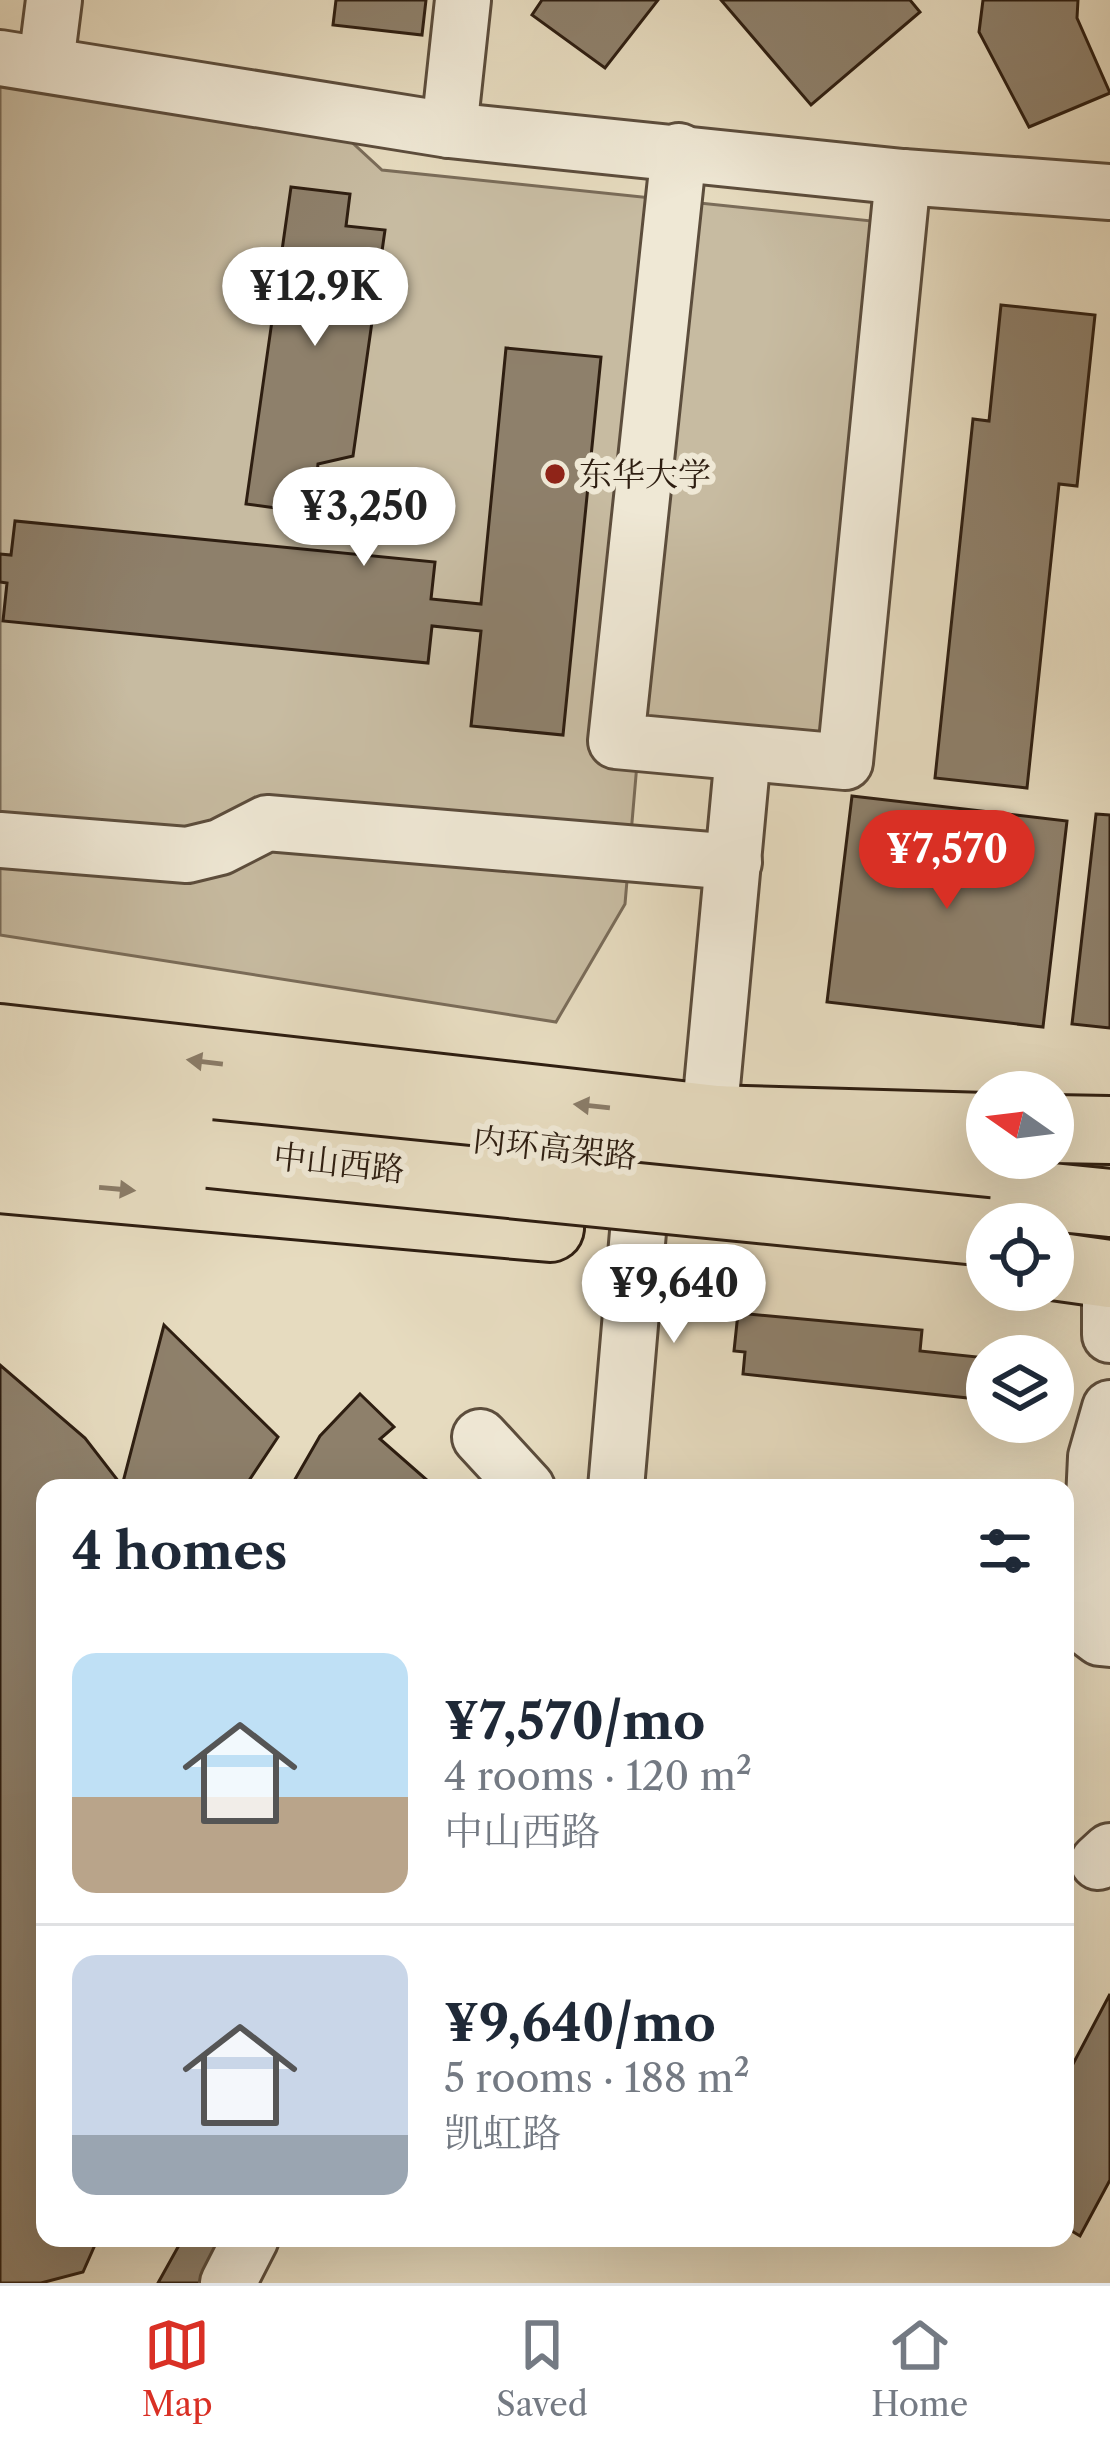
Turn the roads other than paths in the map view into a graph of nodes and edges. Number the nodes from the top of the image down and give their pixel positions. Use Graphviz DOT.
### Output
graph roads {
  1 [pos="54,0"];
  2 [pos="463,0"];
  3 [pos="23,61"];
  4 [pos="449,130"];
  5 [pos="679,151"];
  6 [pos="903,177"];
  7 [pos="1110,192"];
  8 [pos="743,754"];
  9 [pos="0,840"];
  10 [pos="734,862"];
  11 [pos="0,1039"];
  12 [pos="0,1065"];
  13 [pos="0,1085"];
  14 [pos="130,1104"];
  15 [pos="709,1119"];
  16 [pos="0,1126"];
  17 [pos="966,1126"];
  18 [pos="1074,1129"];
  19 [pos="1110,1130"];
  20 [pos="966,1143"];
  21 [pos="1074,1153"];
  22 [pos="1110,1157"];
  23 [pos="0,1179"];
  24 [pos="640,1197"];
  25 [pos="1110,1203"];
  26 [pos="1110,1228"];
  27 [pos="966,1230"];
  28 [pos="966,1242"];
  29 [pos="1074,1243"];
  30 [pos="1110,1246"];
  31 [pos="966,1252"];
  32 [pos="1074,1268"];
  33 [pos="1110,1274"];
  34 [pos="1110,1286"];
  35 [pos="1110,1334"];
  36 [pos="1110,1408"];
  37 [pos="480,1438"];
  38 [pos="519,1479"];
  39 [pos="617,1479"];
  40 [pos="1110,1639"];
  41 [pos="246,2247"];
  42 [pos="228,2283"];
  1 -- 3 [label="street"];
  2 -- 4 [label="street"];
  3 -- 4 [label="street"];
  4 -- 5 [label="street"];
  5 -- 6 [label="street"];
  5 -- 8 [label="street"];
  6 -- 7 [label="street"];
  6 -- 8 [label="street"];
  8 -- 10 [label="street"];
  9 -- 10 [label="street"];
  10 -- 15 [label="street"];
  15 -- 11 [label="main road, one-way"];
  12 -- 14 [label="main road"];
  13 -- 14 [label="main road, 内环高架路"];
  14 -- 25 [label="main road, 内环高架路"];
  15 -- 17 [label="main road"];
  15 -- 20 [label="main road"];
  16 -- 24 [label="main road, 中山西路"];
  16 -- 27 [label="main road, 内环高架路, bridge"];
  18 -- 19 [label="main road"];
  21 -- 22 [label="main road"];
  23 -- 28 [label="main road, one-way"];
  24 -- 26 [label="main road, 中山西路"];
  24 -- 31 [label="main road"];
  24 -- 39 [label="street"];
  29 -- 30 [label="main road"];
  32 -- 33 [label="main road"];
  34 -- 35 [label="street"];
  36 -- 40 [label="street"];
  37 -- 38 [label="street"];
  41 -- 42 [label="street"];
}
